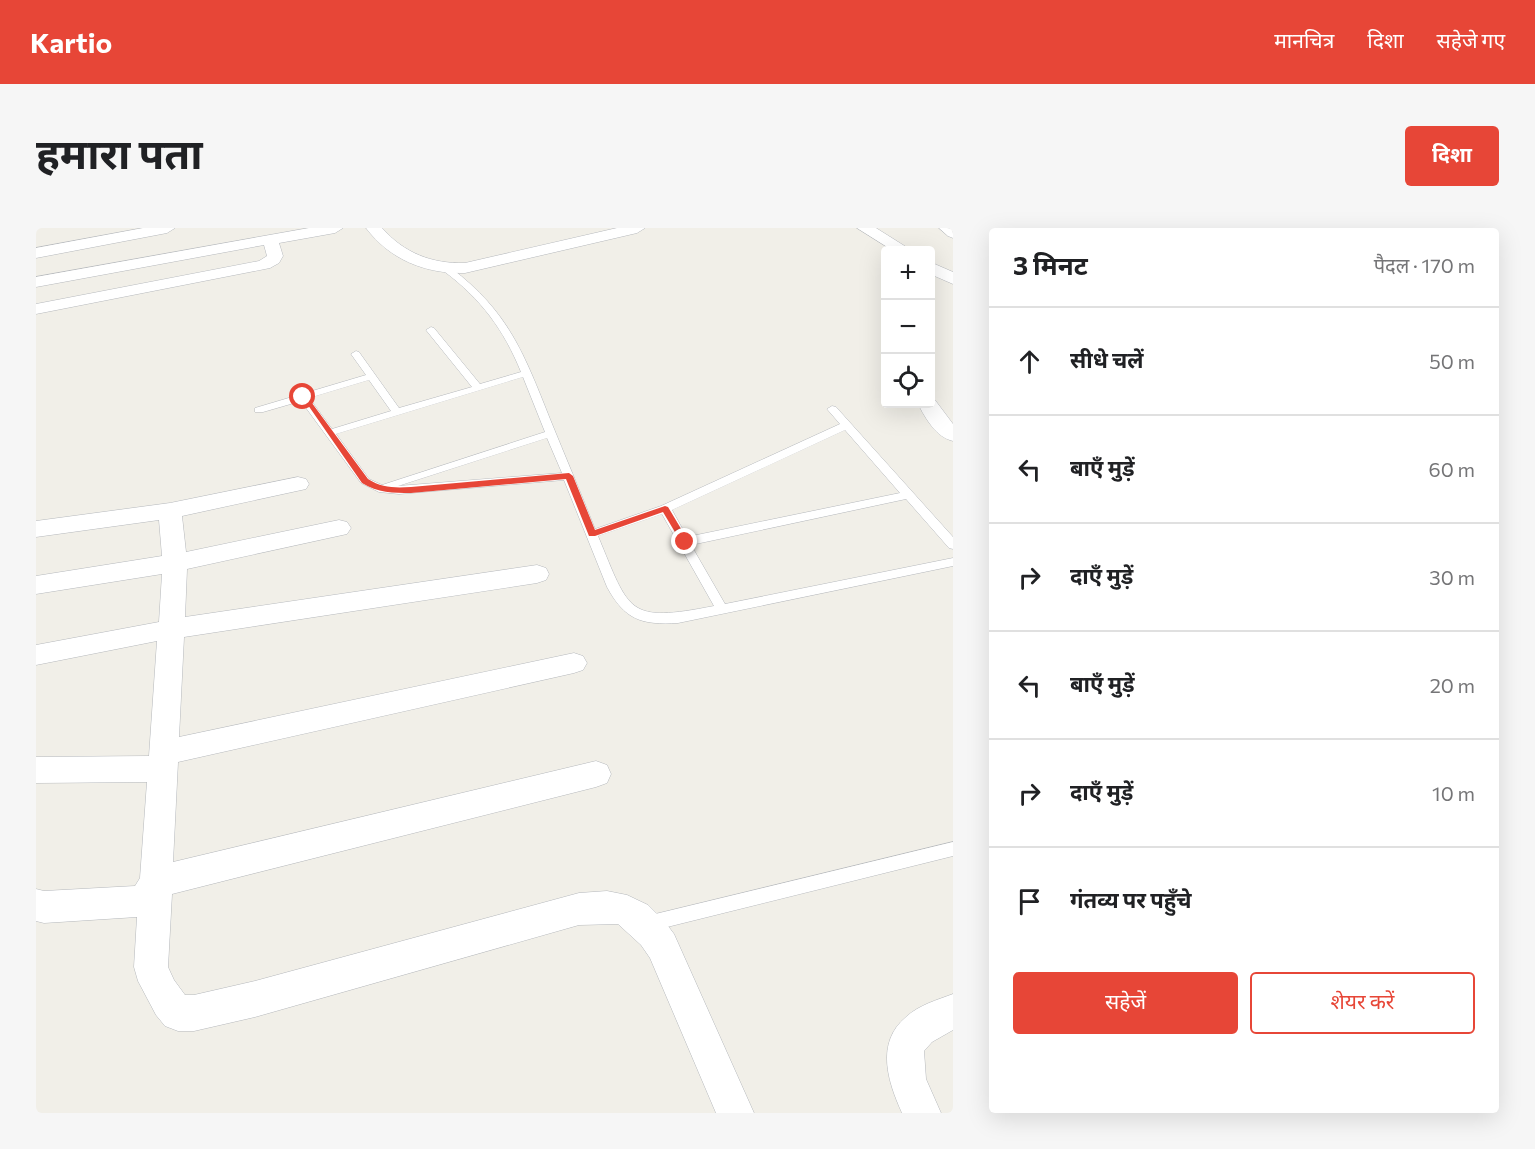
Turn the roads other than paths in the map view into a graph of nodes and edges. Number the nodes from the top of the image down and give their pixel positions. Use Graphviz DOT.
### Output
graph roads {
  1 [pos="167,228"];
  2 [pos="335,228"];
  3 [pos="374,228"];
  4 [pos="637,228"];
  5 [pos="865,228"];
  6 [pos="947,228"];
  7 [pos="953,232"];
  8 [pos="270,238"];
  9 [pos="896,246"];
  10 [pos="36,253"];
  11 [pos="953,265"];
  12 [pos="935,268"];
  13 [pos="935,269"];
  14 [pos="448,270"];
  15 [pos="953,279"];
  16 [pos="36,282"];
  17 [pos="36,309"];
  18 [pos="431,330"];
  19 [pos="356,354"];
  20 [pos="527,373"];
  21 [pos="372,376"];
  22 [pos="478,388"];
  23 [pos="303,397"];
  24 [pos="930,408"];
  25 [pos="832,409"];
  26 [pos="259,410"];
  27 [pos="397,412"];
  28 [pos="846,425"];
  29 [pos="328,433"];
  30 [pos="551,433"];
  31 [pos="953,435"];
  32 [pos="569,476"];
  33 [pos="298,484"];
  34 [pos="380,488"];
  35 [pos="908,495"];
  36 [pos="665,508"];
  37 [pos="170,511"];
  38 [pos="339,528"];
  39 [pos="36,529"];
  40 [pos="592,534"];
  41 [pos="685,542"];
  42 [pos="953,545"];
  43 [pos="953,562"];
  44 [pos="175,563"];
  45 [pos="537,574"];
  46 [pos="36,585"];
  47 [pos="722,609"];
  48 [pos="171,629"];
  49 [pos="36,655"];
  50 [pos="574,663"];
  51 [pos="164,761"];
  52 [pos="36,770"];
  53 [pos="597,774"];
  54 [pos="953,849"];
  55 [pos="156,882"];
  56 [pos="36,905"];
  57 [pos="647,924"];
  58 [pos="953,1012"];
  59 [pos="735,1113"];
  60 [pos="922,1113"];
  1 -- 10 [label="street"];
  2 -- 8 [label="street"];
  3 -- 14 [label="street"];
  4 -- 14 [label="street"];
  5 -- 9 [label="street"];
  6 -- 7 [label="street"];
  8 -- 16 [label="street"];
  8 -- 17 [label="street"];
  11 -- 12 [label="street"];
  13 -- 15 [label="street"];
  14 -- 20 [label="lane"];
  18 -- 22 [label="lane"];
  19 -- 21 [label="lane"];
  20 -- 22 [label="lane"];
  20 -- 30 [label="lane"];
  21 -- 23 [label="lane"];
  21 -- 27 [label="lane"];
  22 -- 27 [label="lane"];
  23 -- 26 [label="lane"];
  23 -- 29 [label="lane"];
  24 -- 31 [label="street"];
  25 -- 28 [label="lane"];
  27 -- 29 [label="lane"];
  28 -- 35 [label="lane"];
  28 -- 36 [label="lane"];
  29 -- 34 [label="lane"];
  30 -- 32 [label="lane"];
  30 -- 34 [label="lane"];
  32 -- 34 [label="lane"];
  32 -- 40 [label="lane"];
  33 -- 37 [label="street"];
  35 -- 41 [label="lane"];
  35 -- 42 [label="lane"];
  36 -- 40 [label="lane"];
  36 -- 41 [label="lane"];
  37 -- 39 [label="street"];
  37 -- 44 [label="street"];
  38 -- 44 [label="street"];
  40 -- 47 [label="lane"];
  41 -- 47 [label="lane"];
  43 -- 47 [label="lane"];
  44 -- 46 [label="street"];
  44 -- 48 [label="street"];
  45 -- 48 [label="street"];
  48 -- 49 [label="street"];
  48 -- 51 [label="street"];
  50 -- 51 [label="street"];
  51 -- 52 [label="street"];
  51 -- 55 [label="street"];
  53 -- 55 [label="street"];
  54 -- 57 [label="lane"];
  55 -- 56 [label="street"];
  55 -- 57 [label="street"];
  57 -- 59 [label="street"];
  58 -- 60 [label="street"];
}
